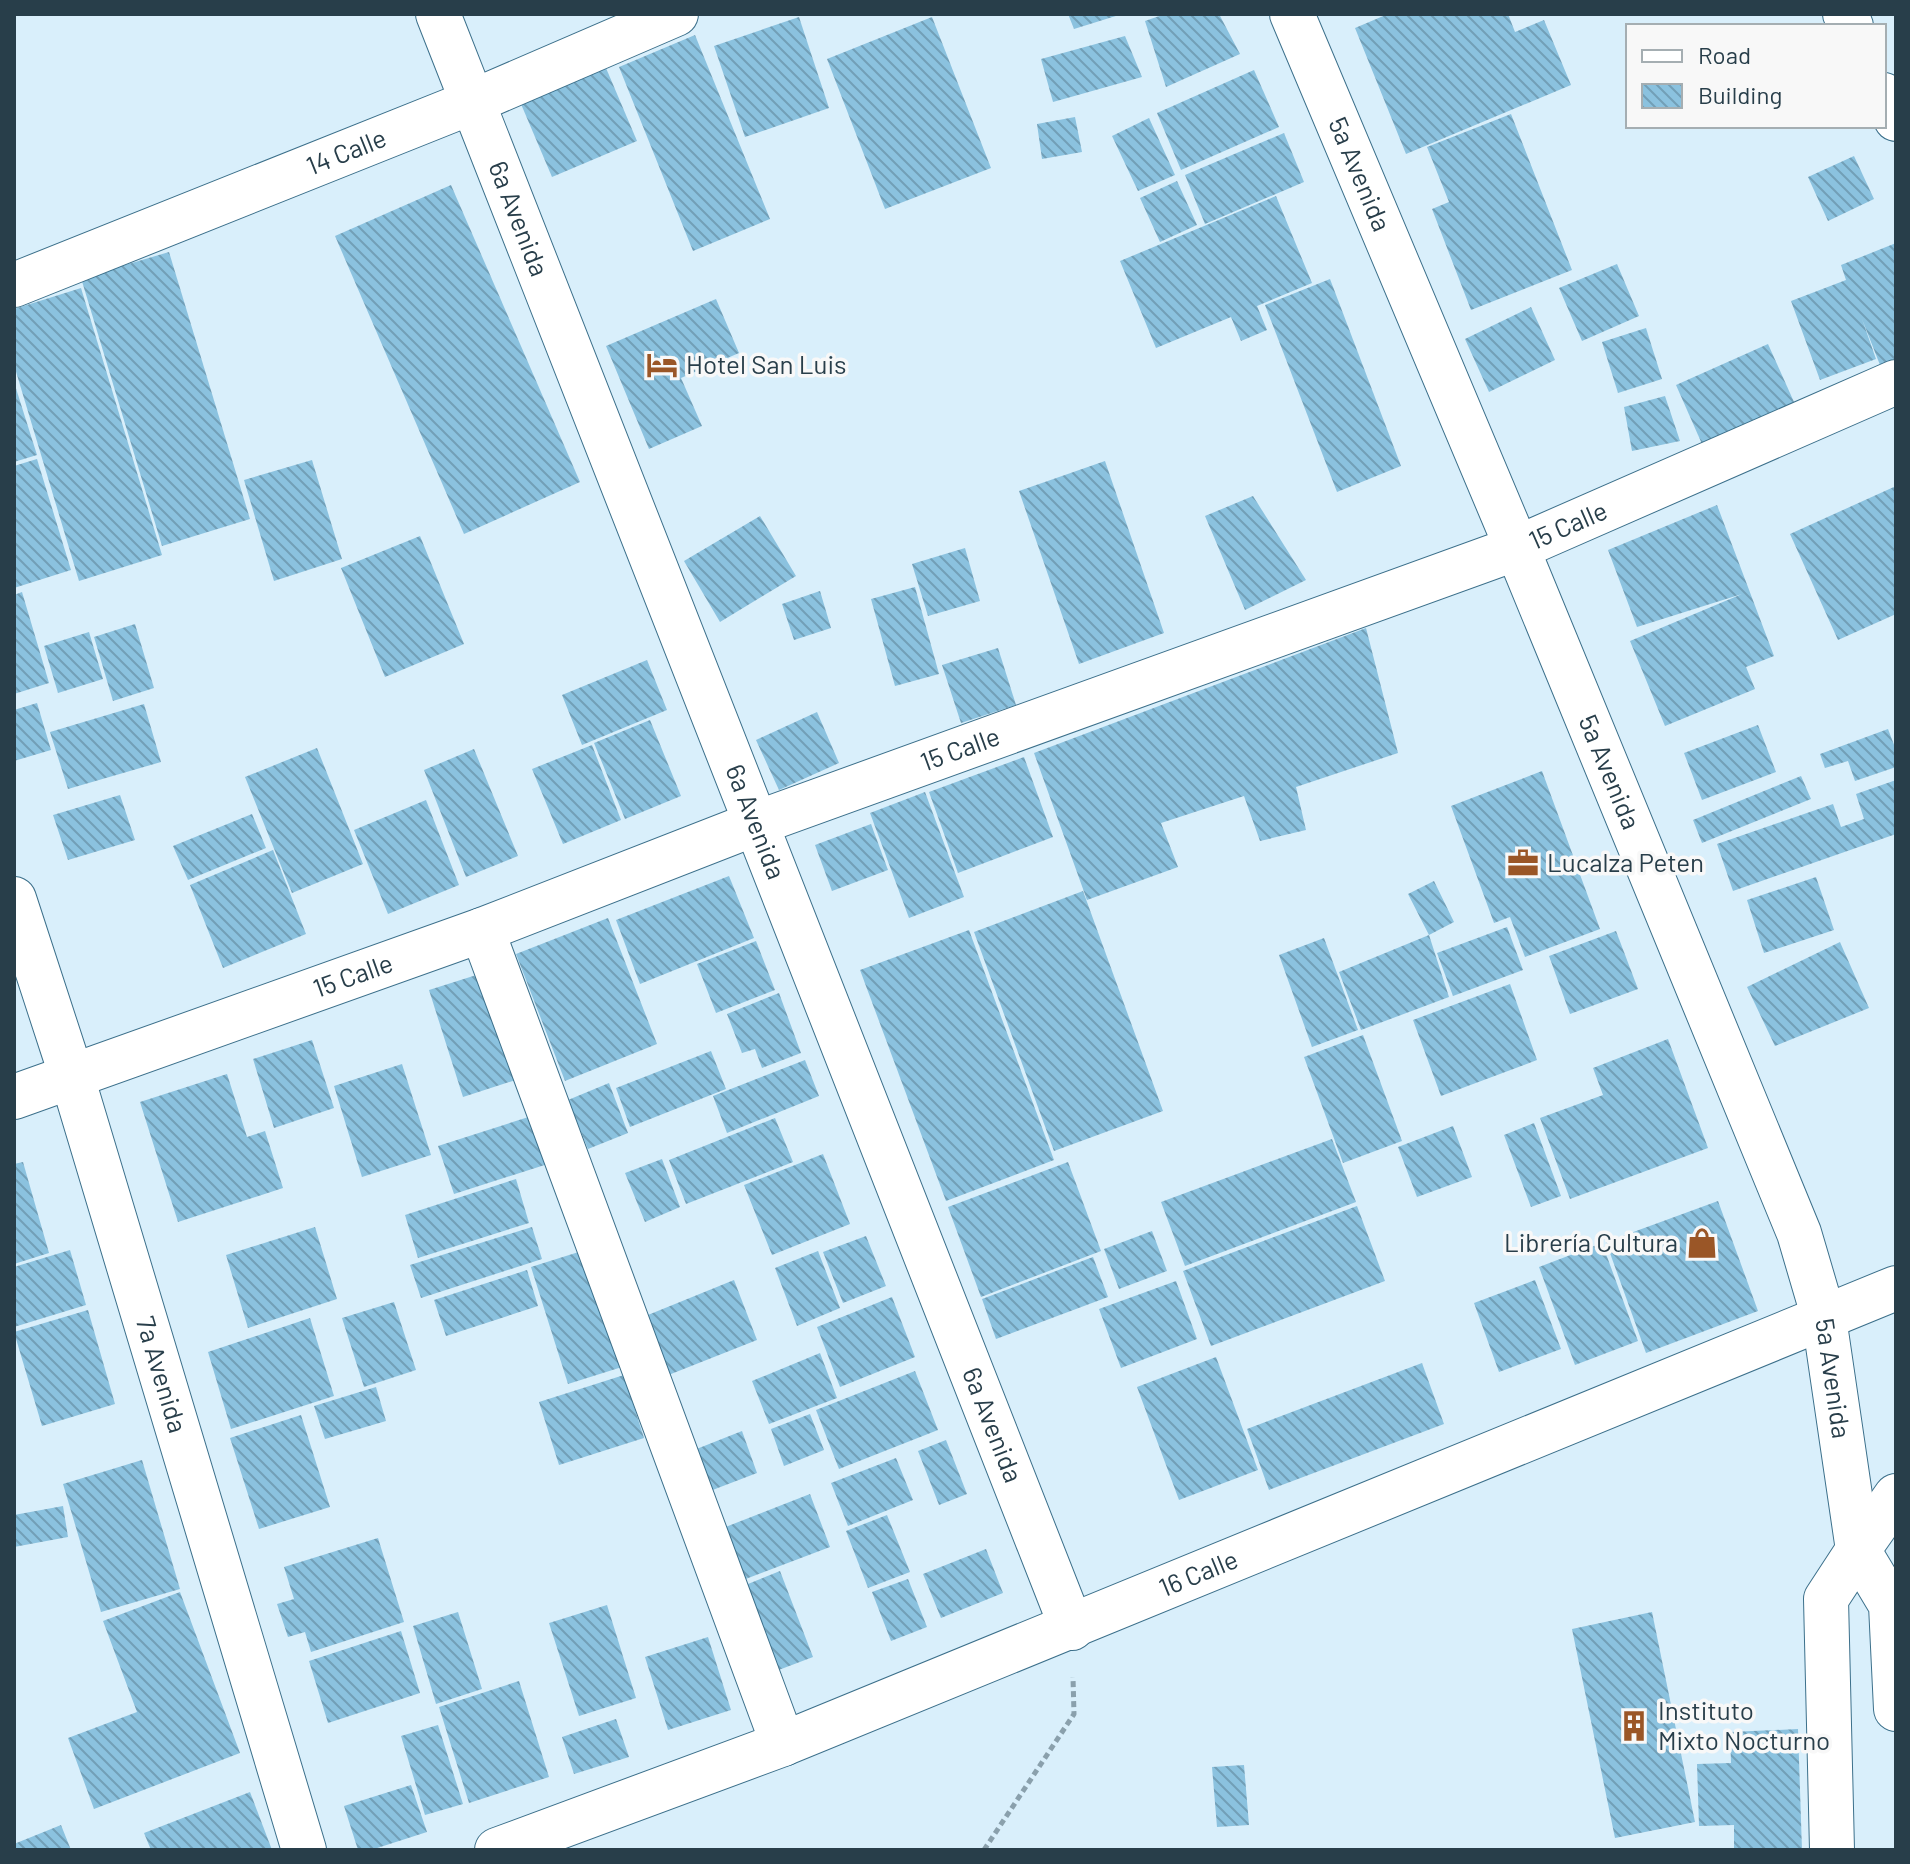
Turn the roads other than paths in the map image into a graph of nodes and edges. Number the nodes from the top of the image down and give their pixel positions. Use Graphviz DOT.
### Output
graph roads {
  1 [pos="438,14"];
  2 [pos="676,14"];
  3 [pos="1292,14"];
  4 [pos="1886,99"];
  5 [pos="472,102"];
  6 [pos="1896,119"];
  7 [pos="14,285"];
  8 [pos="1896,382"];
  9 [pos="1517,548"];
  10 [pos="754,824"];
  11 [pos="14,899"];
  12 [pos="482,930"];
  13 [pos="72,1077"];
  14 [pos="14,1097"];
  15 [pos="1896,1288"];
  16 [pos="1824,1318"];
  17 [pos="1896,1496"];
  18 [pos="1858,1550"];
  19 [pos="1072,1628"];
  20 [pos="1896,1709"];
  21 [pos="783,1744"];
  22 [pos="304,1850"];
  23 [pos="497,1850"];
  24 [pos="1832,1850"];
  1 -- 5 [label="street, 6a Avenida"];
  2 -- 5 [label="street, 14 Calle"];
  3 -- 9 [label="street, 5a Avenida"];
  4 -- 6 [label="street"];
  5 -- 7 [label="street, 14 Calle"];
  5 -- 10 [label="street, 6a Avenida"];
  8 -- 9 [label="street, 15 Calle"];
  9 -- 10 [label="street, 15 Calle"];
  9 -- 16 [label="street, 5a Avenida"];
  10 -- 12 [label="street, 15 Calle"];
  10 -- 19 [label="street, 6a Avenida"];
  11 -- 13 [label="street, 7a Avenida"];
  12 -- 13 [label="street, 15 Calle"];
  12 -- 21 [label="street"];
  13 -- 14 [label="street, 15 Calle"];
  13 -- 22 [label="street, 7a Avenida"];
  15 -- 16 [label="street, 16 Calle"];
  16 -- 18 [label="street, 5a Avenida"];
  16 -- 19 [label="street, 16 Calle"];
  17 -- 18 [label="street"];
  18 -- 20 [label="street, 5a Avenida"];
  18 -- 24 [label="street"];
  19 -- 21 [label="street, 16 Calle"];
  21 -- 23 [label="street, 16 Calle"];
}
